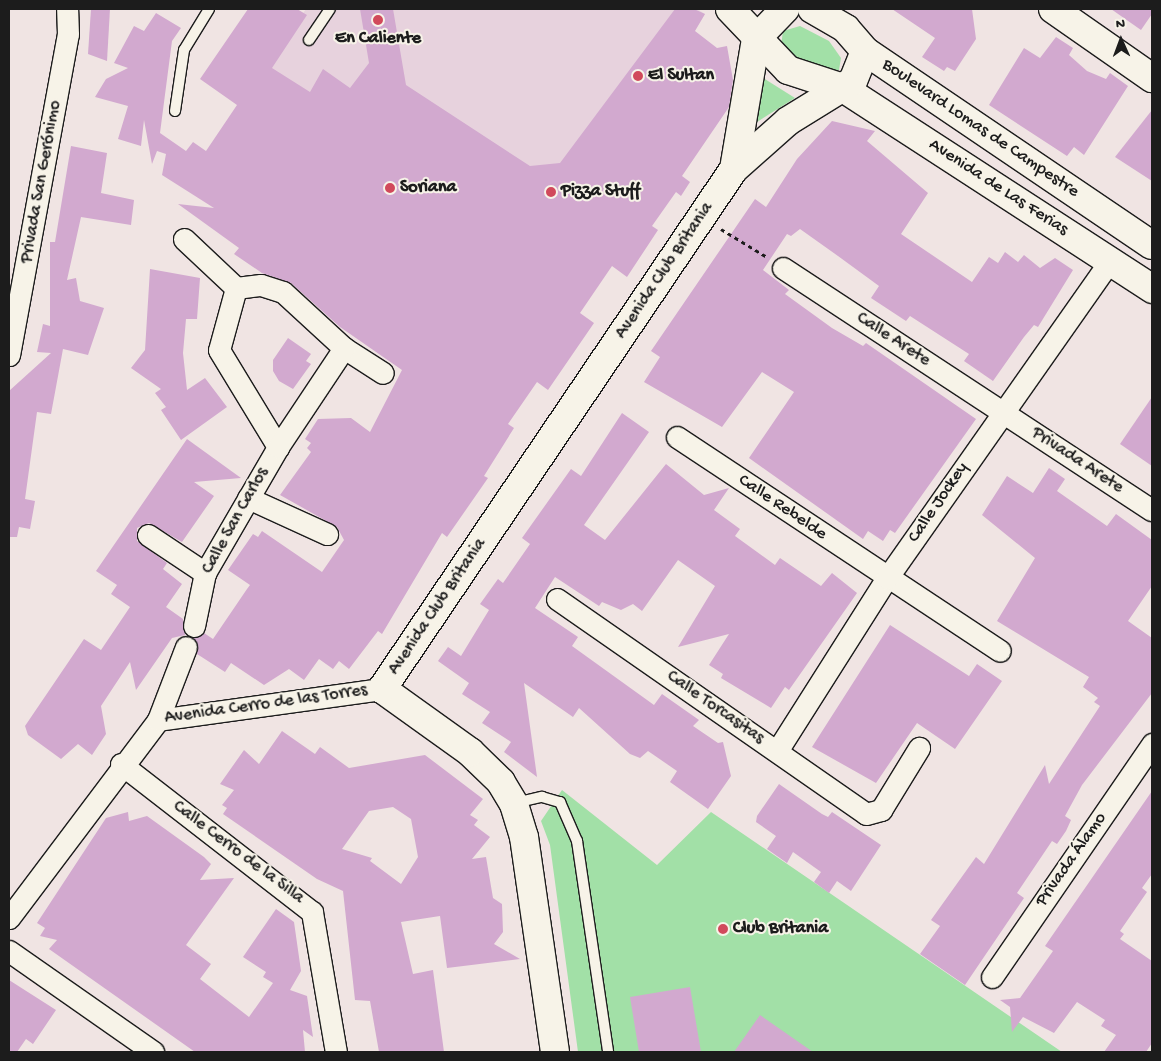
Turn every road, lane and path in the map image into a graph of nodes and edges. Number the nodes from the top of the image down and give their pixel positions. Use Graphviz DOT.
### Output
graph roads {
  1 [pos="67,9"];
  2 [pos="209,9"];
  3 [pos="330,9"];
  4 [pos="730,9"];
  5 [pos="784,9"];
  6 [pos="1053,9"];
  7 [pos="826,11"];
  8 [pos="756,39"];
  9 [pos="309,40"];
  10 [pos="865,51"];
  11 [pos="1152,78"];
  12 [pos="843,88"];
  13 [pos="175,111"];
  14 [pos="734,169"];
  15 [pos="701,217"];
  16 [pos="184,239"];
  17 [pos="1152,245"];
  18 [pos="1110,261"];
  19 [pos="783,268"];
  20 [pos="236,288"];
  21 [pos="1152,290"];
  22 [pos="344,348"];
  23 [pos="9,355"];
  24 [pos="383,373"];
  25 [pos="1002,412"];
  26 [pos="676,437"];
  27 [pos="278,447"];
  28 [pos="248,498"];
  29 [pos="1152,510"];
  30 [pos="327,534"];
  31 [pos="148,535"];
  32 [pos="205,573"];
  33 [pos="887,578"];
  34 [pos="557,599"];
  35 [pos="194,626"];
  36 [pos="186,647"];
  37 [pos="1000,651"];
  38 [pos="382,689"];
  39 [pos="158,720"];
  40 [pos="1152,744"];
  41 [pos="919,748"];
  42 [pos="777,751"];
  43 [pos="121,764"];
  44 [pos="514,804"];
  45 [pos="9,918"];
  46 [pos="9,951"];
  47 [pos="992,977"];
  48 [pos="153,1052"];
  49 [pos="336,1052"];
  50 [pos="555,1052"];
  51 [pos="608,1052"];
  1 -- 23 [label="street, Privada San Gerónimo"];
  2 -- 13 [label="lane"];
  3 -- 9 [label="lane"];
  4 -- 8 [label="main road"];
  5 -- 8 [label="main road"];
  6 -- 11 [label="main road"];
  7 -- 10 [label="main road, Boulevard Lomas de Campestre"];
  8 -- 12 [label="main road"];
  8 -- 14 [label="main road, Avenida Club Britania"];
  10 -- 12 [label="main road, Avenida Club Britania"];
  10 -- 17 [label="main road, Boulevard Lomas de Campestre"];
  12 -- 14 [label="main road, Avenida Club Britania"];
  12 -- 18 [label="main road, Avenida de Las Ferias"];
  14 -- 15 [label="main road, Avenida Club Britania"];
  15 -- 19 [label="path"];
  15 -- 38 [label="main road, Avenida Club Britania"];
  16 -- 20 [label="street"];
  18 -- 21 [label="main road, Avenida de Las Ferias"];
  18 -- 25 [label="street, Calle Jockey"];
  19 -- 25 [label="street, Calle Arete"];
  20 -- 22 [label="street"];
  20 -- 27 [label="street, Calle San Carlos"];
  22 -- 24 [label="street"];
  22 -- 27 [label="street, Calle San Carlos"];
  25 -- 29 [label="street, Privada Arete"];
  25 -- 33 [label="street, Calle Jockey"];
  26 -- 33 [label="street, Calle Rebelde"];
  27 -- 28 [label="street, Calle San Carlos"];
  28 -- 30 [label="street"];
  28 -- 32 [label="street, Calle San Carlos"];
  31 -- 32 [label="street"];
  32 -- 35 [label="street, Calle San Carlos"];
  33 -- 37 [label="street, Calle Rebelde"];
  33 -- 42 [label="street, Calle Jockey"];
  34 -- 42 [label="street, Calle Torcasitas"];
  36 -- 39 [label="street"];
  38 -- 39 [label="street, Avenida Cerro de las Torres"];
  38 -- 44 [label="main road, Avenida Club Britania"];
  39 -- 43 [label="street, Avenida Cerro de las Torres"];
  40 -- 47 [label="street, Privada Álamo"];
  41 -- 42 [label="street, Calle Torcasitas"];
  43 -- 45 [label="street, Avenida Cerro de las Torres"];
  43 -- 49 [label="street, Calle Cerro de la Silla"];
  44 -- 50 [label="main road, Avenida Club Britania"];
  44 -- 51 [label="lane"];
  46 -- 48 [label="street"];
}
